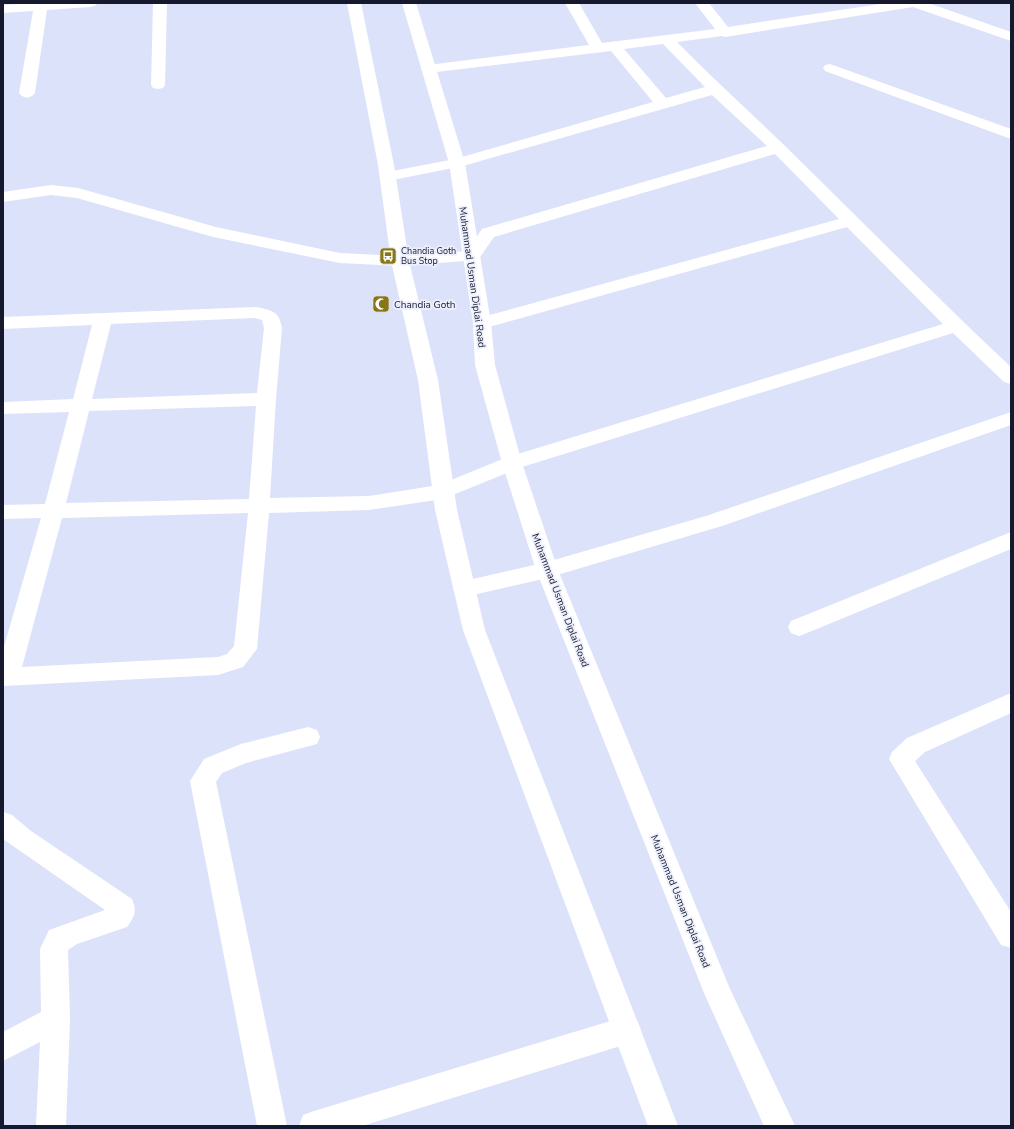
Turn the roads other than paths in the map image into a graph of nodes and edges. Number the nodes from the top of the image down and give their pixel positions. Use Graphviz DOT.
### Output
graph roads {
  1 [pos="90,3"];
  2 [pos="160,3"];
  3 [pos="354,3"];
  4 [pos="409,3"];
  5 [pos="572,3"];
  6 [pos="702,3"];
  7 [pos="913,3"];
  8 [pos="41,5"];
  9 [pos="3,9"];
  10 [pos="725,33"];
  11 [pos="1011,37"];
  12 [pos="667,40"];
  13 [pos="614,46"];
  14 [pos="598,48"];
  15 [pos="830,68"];
  16 [pos="428,69"];
  17 [pos="158,85"];
  18 [pos="715,90"];
  19 [pos="27,93"];
  20 [pos="664,104"];
  21 [pos="1011,134"];
  22 [pos="778,148"];
  23 [pos="457,163"];
  24 [pos="388,176"];
  25 [pos="3,197"];
  26 [pos="850,221"];
  27 [pos="472,256"];
  28 [pos="400,260"];
  29 [pos="103,319"];
  30 [pos="3,323"];
  31 [pos="482,323"];
  32 [pos="956,326"];
  33 [pos="1011,378"];
  34 [pos="266,399"];
  35 [pos="81,406"];
  36 [pos="3,408"];
  37 [pos="1011,418"];
  38 [pos="512,463"];
  39 [pos="443,492"];
  40 [pos="259,505"];
  41 [pos="54,510"];
  42 [pos="3,512"];
  43 [pos="1011,540"];
  44 [pos="547,570"];
  45 [pos="464,589"];
  46 [pos="799,627"];
  47 [pos="5,677"];
  48 [pos="1011,702"];
  49 [pos="308,737"];
  50 [pos="9,835"];
  51 [pos="1011,936"];
  52 [pos="56,1019"];
  53 [pos="627,1030"];
  54 [pos="3,1048"];
  55 [pos="52,1126"];
  56 [pos="272,1126"];
  57 [pos="314,1126"];
  58 [pos="663,1126"];
  59 [pos="780,1126"];
  1 -- 8 [label="street"];
  2 -- 17 [label="street"];
  3 -- 24 [label="street"];
  4 -- 16 [label="street, Muhammad Usman Diplai Road"];
  5 -- 14 [label="street"];
  6 -- 10 [label="street"];
  7 -- 10 [label="street"];
  7 -- 11 [label="street"];
  8 -- 9 [label="street"];
  8 -- 19 [label="street"];
  10 -- 12 [label="street"];
  12 -- 13 [label="street"];
  12 -- 18 [label="street"];
  13 -- 14 [label="street"];
  13 -- 20 [label="street"];
  14 -- 16 [label="street"];
  15 -- 21 [label="street"];
  16 -- 23 [label="street, Muhammad Usman Diplai Road"];
  18 -- 20 [label="street"];
  18 -- 22 [label="street"];
  20 -- 23 [label="street"];
  22 -- 26 [label="street"];
  22 -- 27 [label="street"];
  23 -- 24 [label="street"];
  23 -- 27 [label="street, Muhammad Usman Diplai Road"];
  24 -- 28 [label="street"];
  25 -- 28 [label="street"];
  26 -- 31 [label="street"];
  26 -- 32 [label="street"];
  27 -- 28 [label="street"];
  27 -- 31 [label="street, Muhammad Usman Diplai Road"];
  28 -- 39 [label="street"];
  29 -- 30 [label="street"];
  29 -- 34 [label="street"];
  29 -- 35 [label="street"];
  31 -- 38 [label="street, Muhammad Usman Diplai Road"];
  32 -- 33 [label="street"];
  32 -- 38 [label="street"];
  34 -- 35 [label="street"];
  34 -- 40 [label="street"];
  35 -- 36 [label="street"];
  35 -- 41 [label="street"];
  37 -- 44 [label="street"];
  38 -- 39 [label="street"];
  38 -- 44 [label="street, Muhammad Usman Diplai Road"];
  39 -- 40 [label="street"];
  39 -- 45 [label="street"];
  40 -- 41 [label="street"];
  40 -- 47 [label="street"];
  41 -- 42 [label="street"];
  41 -- 47 [label="street"];
  43 -- 46 [label="street"];
  44 -- 45 [label="street"];
  44 -- 59 [label="street, Muhammad Usman Diplai Road"];
  45 -- 53 [label="street"];
  48 -- 51 [label="street"];
  49 -- 56 [label="street"];
  50 -- 52 [label="street"];
  52 -- 54 [label="street"];
  52 -- 55 [label="street"];
  53 -- 57 [label="street"];
  53 -- 58 [label="street"];
}
